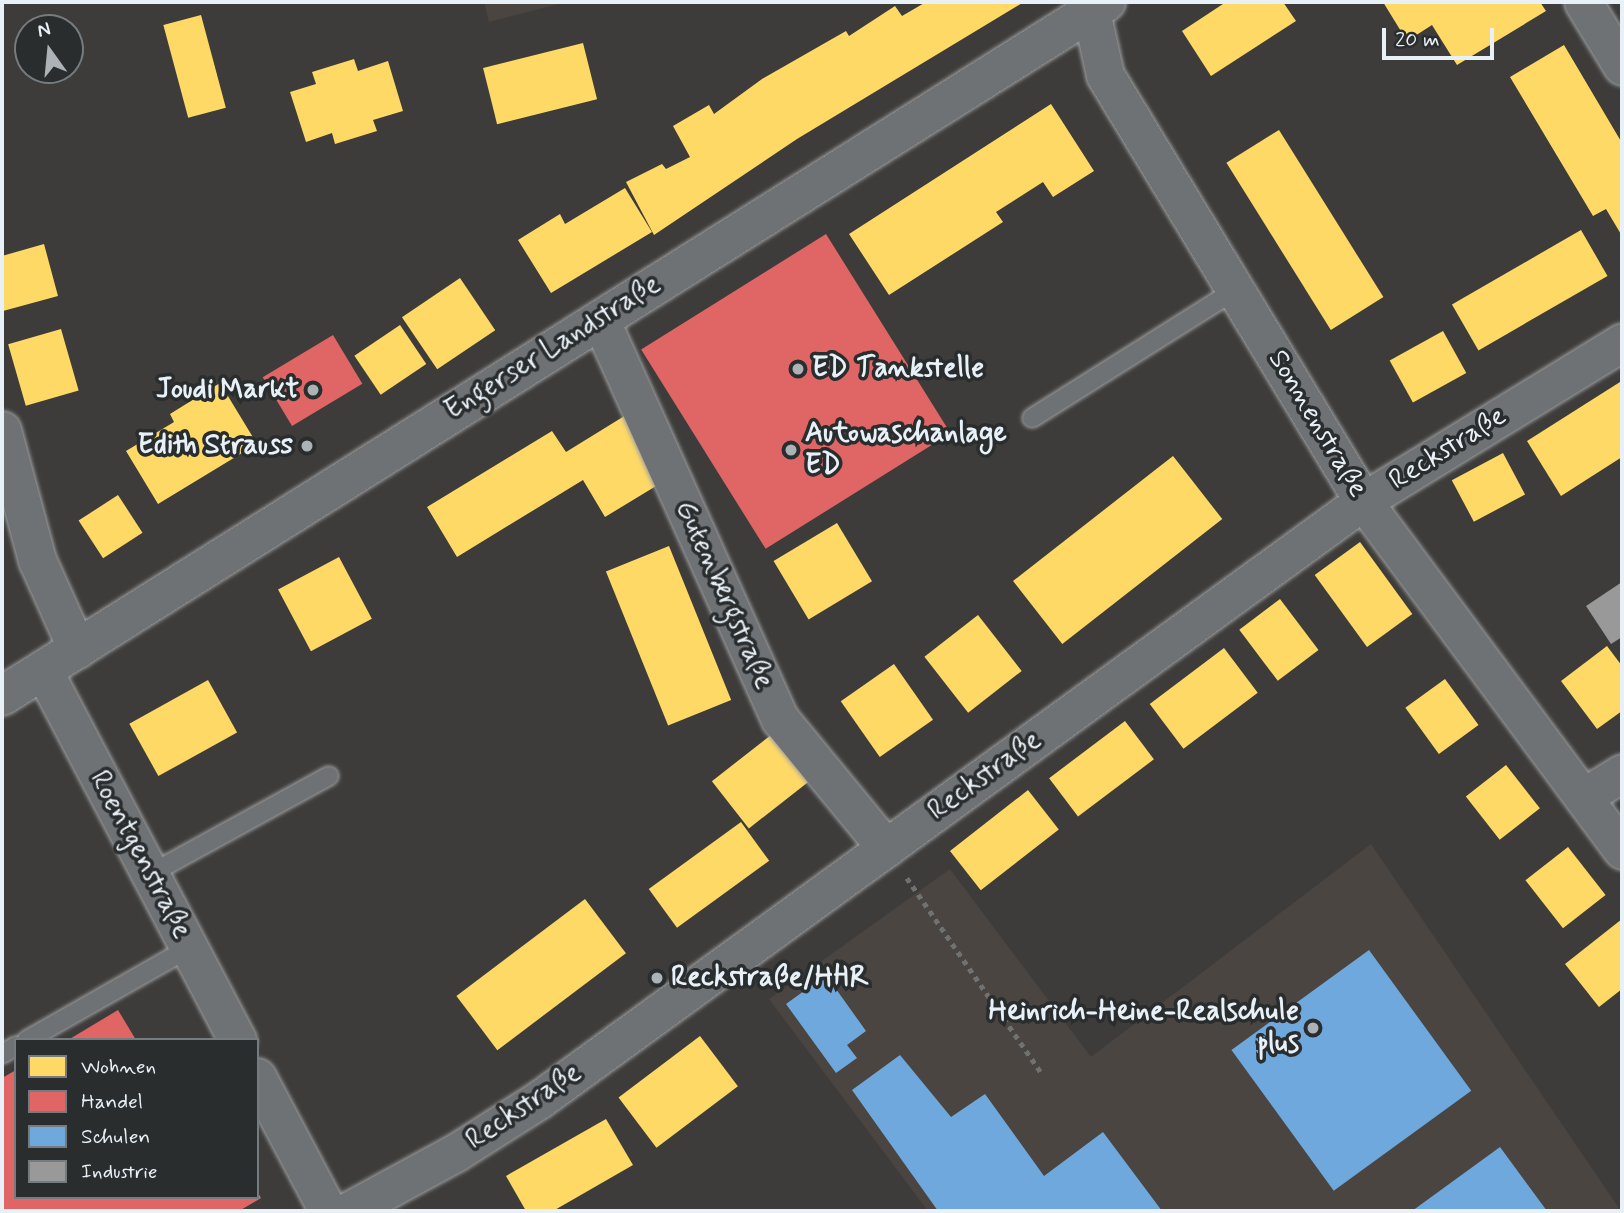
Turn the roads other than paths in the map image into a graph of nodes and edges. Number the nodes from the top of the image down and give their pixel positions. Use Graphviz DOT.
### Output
graph roads {
  1 [pos="1583,2"];
  2 [pos="1096,4"];
  3 [pos="1622,66"];
  4 [pos="1235,290"];
  5 [pos="600,319"];
  6 [pos="1622,342"];
  7 [pos="1032,418"];
  8 [pos="2,430"];
  9 [pos="8,476"];
  10 [pos="1363,501"];
  11 [pos="77,649"];
  12 [pos="43,670"];
  13 [pos="2,696"];
  14 [pos="1622,773"];
  15 [pos="329,776"];
  16 [pos="1583,797"];
  17 [pos="886,848"];
  18 [pos="1622,850"];
  19 [pos="150,874"];
  20 [pos="189,948"];
  21 [pos="31,1038"];
  22 [pos="236,1038"];
  23 [pos="259,1081"];
  24 [pos="328,1211"];
  25 [pos="348,1211"];
  1 -- 3 [label="street"];
  2 -- 4 [label="street, Sonnenstraße"];
  2 -- 5 [label="main road, Engerser Landstraße"];
  4 -- 7 [label="lane"];
  4 -- 10 [label="street, Sonnenstraße"];
  5 -- 11 [label="main road, Engerser Landstraße"];
  5 -- 17 [label="street, Gutenbergstraße"];
  6 -- 10 [label="street, Reckstraße"];
  8 -- 9 [label="street"];
  9 -- 11 [label="street"];
  10 -- 16 [label="street, Sonnenstraße"];
  10 -- 17 [label="street, Reckstraße"];
  11 -- 12 [label="main road, Engerser Landstraße"];
  12 -- 13 [label="main road, Engerser Landstraße"];
  12 -- 19 [label="street, Roentgenstraße"];
  14 -- 16 [label="street"];
  15 -- 19 [label="lane"];
  16 -- 18 [label="street, Sonnenstraße"];
  17 -- 25 [label="street, Reckstraße"];
  19 -- 20 [label="street, Roentgenstraße"];
  20 -- 21 [label="lane"];
  20 -- 22 [label="street, Roentgenstraße"];
  23 -- 24 [label="street"];
}
